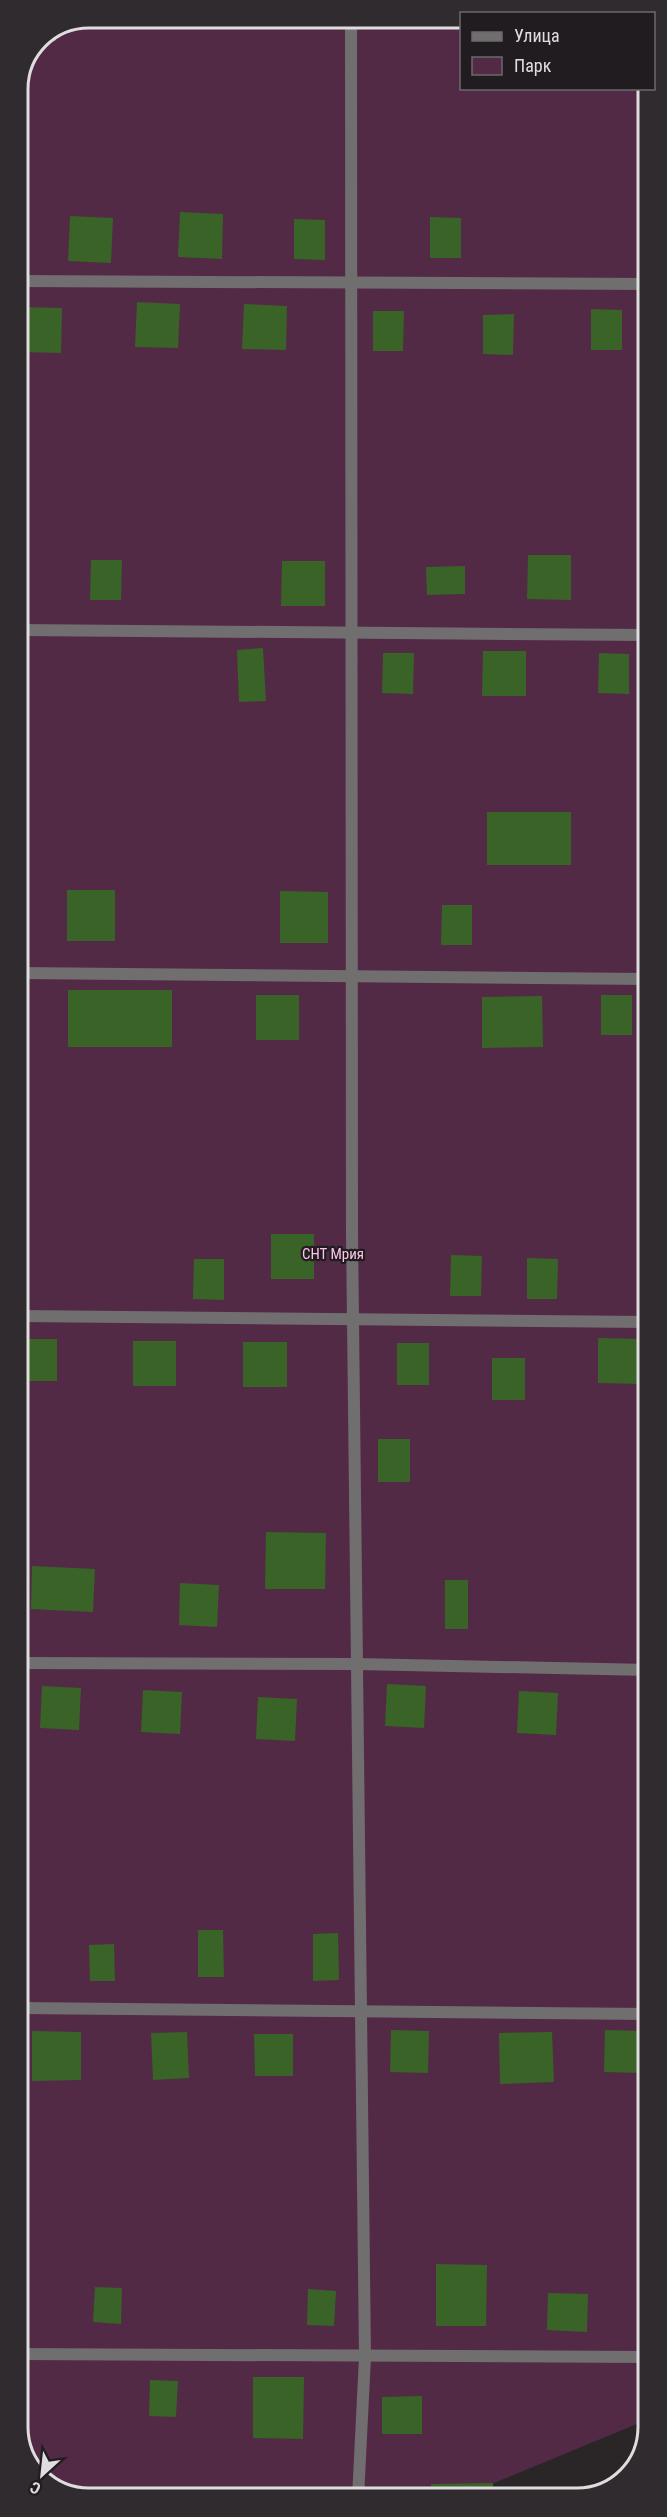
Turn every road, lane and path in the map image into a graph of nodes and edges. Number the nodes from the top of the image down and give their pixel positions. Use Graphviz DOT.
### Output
graph roads {
  1 [pos="351,29"];
  2 [pos="28,281"];
  3 [pos="352,281"];
  4 [pos="638,285"];
  5 [pos="28,630"];
  6 [pos="351,633"];
  7 [pos="638,635"];
  8 [pos="28,973"];
  9 [pos="353,976"];
  10 [pos="638,979"];
  11 [pos="28,1316"];
  12 [pos="353,1318"];
  13 [pos="638,1322"];
  14 [pos="28,1663"];
  15 [pos="357,1664"];
  16 [pos="638,1670"];
  17 [pos="28,2008"];
  18 [pos="362,2010"];
  19 [pos="638,2014"];
  20 [pos="28,2354"];
  21 [pos="365,2357"];
  22 [pos="638,2357"];
  23 [pos="358,2488"];
  1 -- 3 [label="street"];
  2 -- 3 [label="street"];
  3 -- 4 [label="street"];
  3 -- 6 [label="street"];
  5 -- 6 [label="street"];
  6 -- 7 [label="street"];
  6 -- 9 [label="street"];
  8 -- 9 [label="street"];
  9 -- 10 [label="street"];
  9 -- 12 [label="street"];
  11 -- 12 [label="street"];
  12 -- 13 [label="street"];
  12 -- 15 [label="street"];
  14 -- 15 [label="street"];
  15 -- 16 [label="street"];
  15 -- 18 [label="street"];
  17 -- 18 [label="street"];
  18 -- 19 [label="street"];
  18 -- 21 [label="street"];
  20 -- 21 [label="street"];
  21 -- 22 [label="street"];
  21 -- 23 [label="street"];
}
